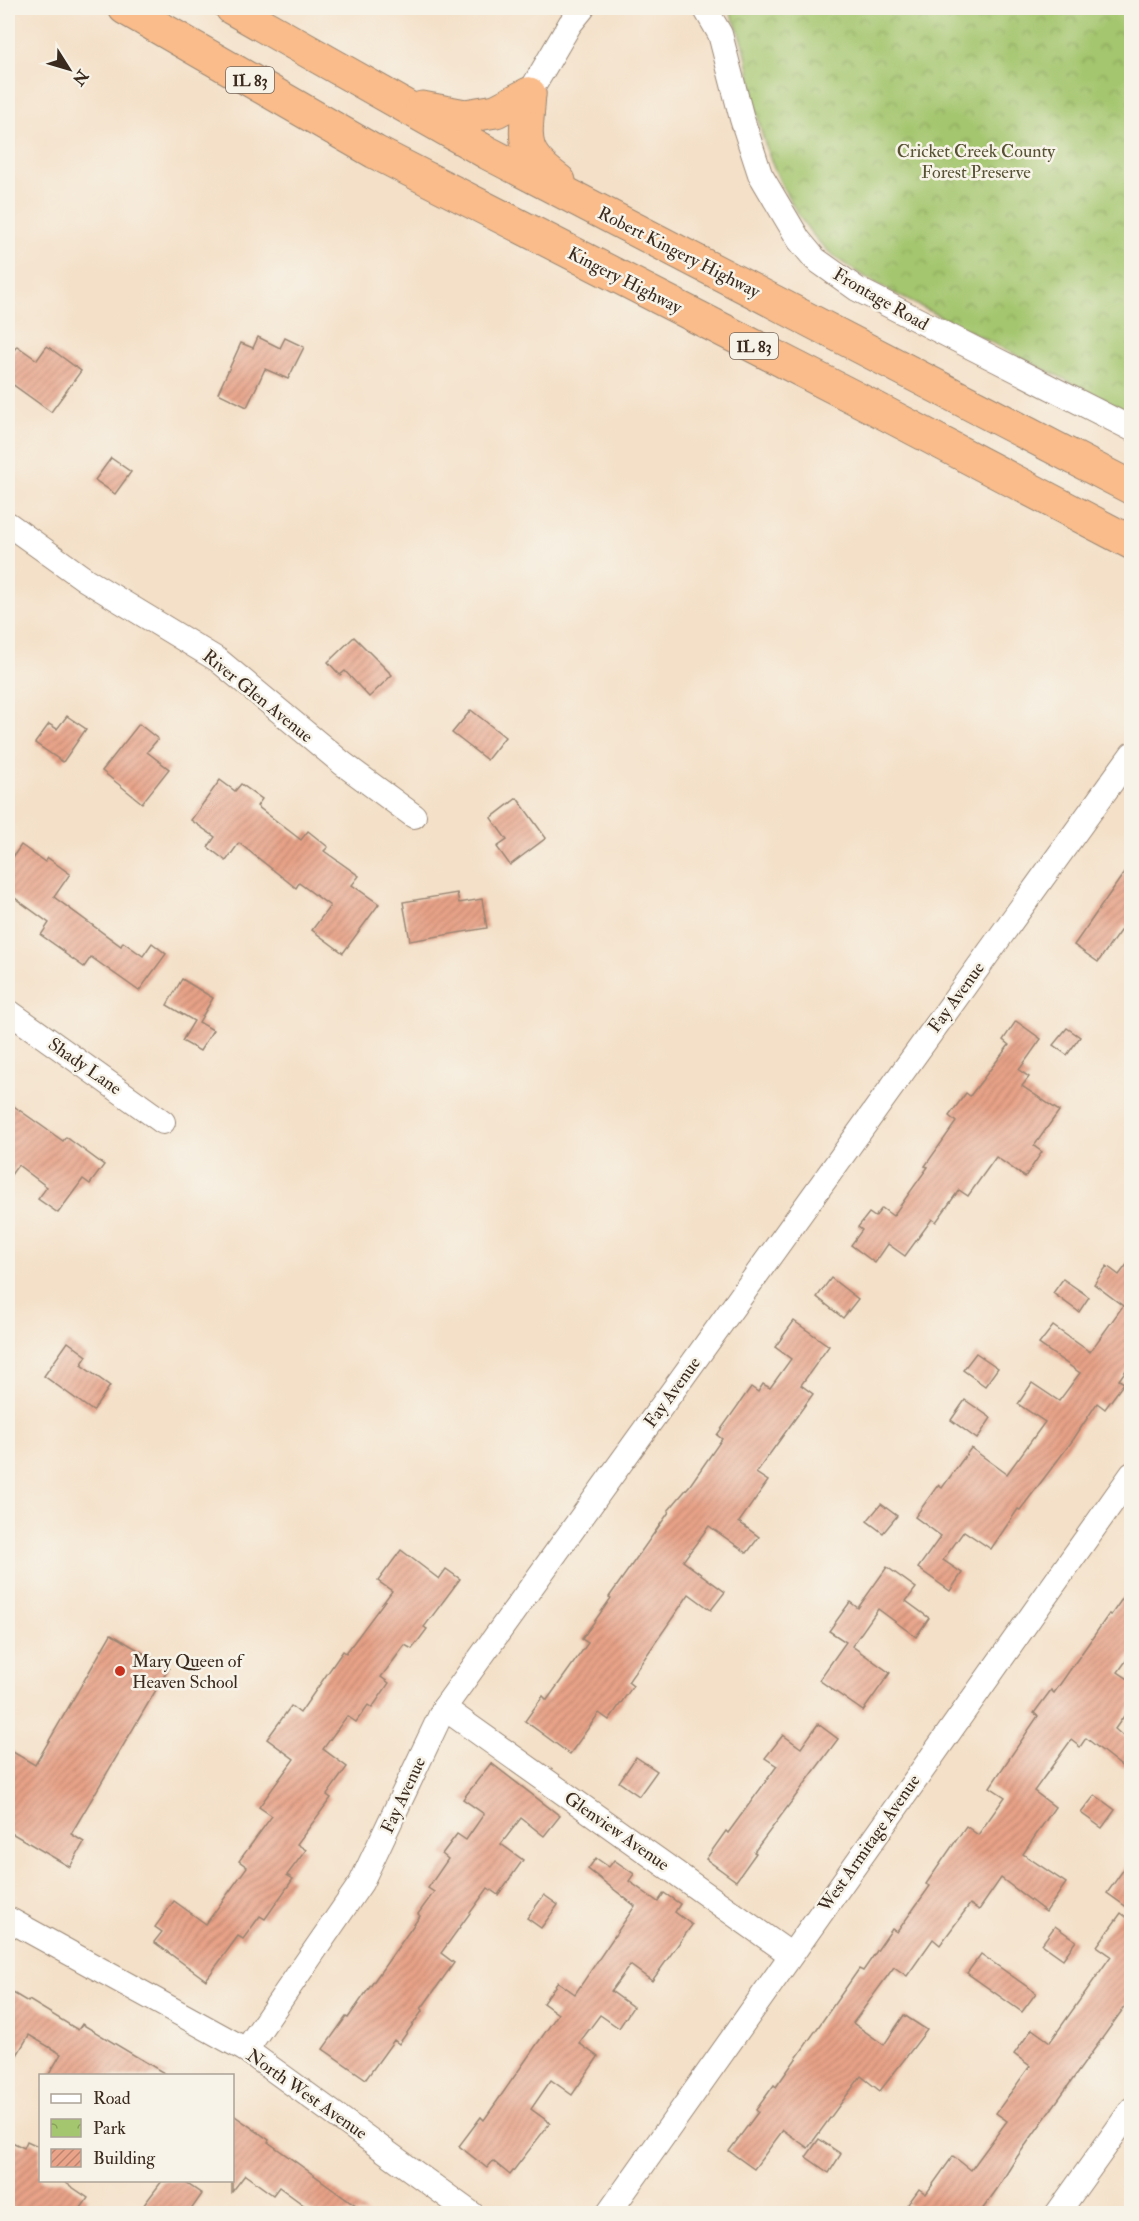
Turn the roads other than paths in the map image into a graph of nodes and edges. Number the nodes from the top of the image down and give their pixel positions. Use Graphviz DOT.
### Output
graph roads {
  1 [pos="125,8"];
  2 [pos="232,8"];
  3 [pos="583,8"];
  4 [pos="705,8"];
  5 [pos="529,94"];
  6 [pos="401,104"];
  7 [pos="602,212"];
  8 [pos="1131,429"];
  9 [pos="1131,488"];
  10 [pos="8,524"];
  11 [pos="1131,543"];
  12 [pos="1131,754"];
  13 [pos="414,816"];
  14 [pos="8,1011"];
  15 [pos="164,1122"];
  16 [pos="1131,1474"];
  17 [pos="444,1708"];
  18 [pos="8,1919"];
  19 [pos="790,1954"];
  20 [pos="246,2050"];
  21 [pos="1131,2109"];
  22 [pos="472,2214"];
  23 [pos="608,2214"];
  24 [pos="1057,2214"];
  1 -- 11 [label="highway, Kingery Highway / IL 83"];
  2 -- 6 [label="highway, Robert Kingery Highway / IL 83"];
  3 -- 5 [label="street"];
  4 -- 8 [label="street, Frontage Road"];
  5 -- 6 [label="highway"];
  5 -- 7 [label="highway"];
  6 -- 7 [label="highway, Robert Kingery Highway / IL 83"];
  7 -- 9 [label="highway, Robert Kingery Highway / IL 83"];
  10 -- 13 [label="street, River Glen Avenue"];
  12 -- 17 [label="street, Fay Avenue"];
  14 -- 15 [label="street, Shady Lane"];
  16 -- 19 [label="street, West Armitage Avenue"];
  17 -- 19 [label="street, Glenview Avenue"];
  17 -- 20 [label="street, Fay Avenue"];
  18 -- 20 [label="street, North West Avenue"];
  19 -- 23 [label="street, West Armitage Avenue"];
  20 -- 22 [label="street, North West Avenue"];
  21 -- 24 [label="street"];
}
